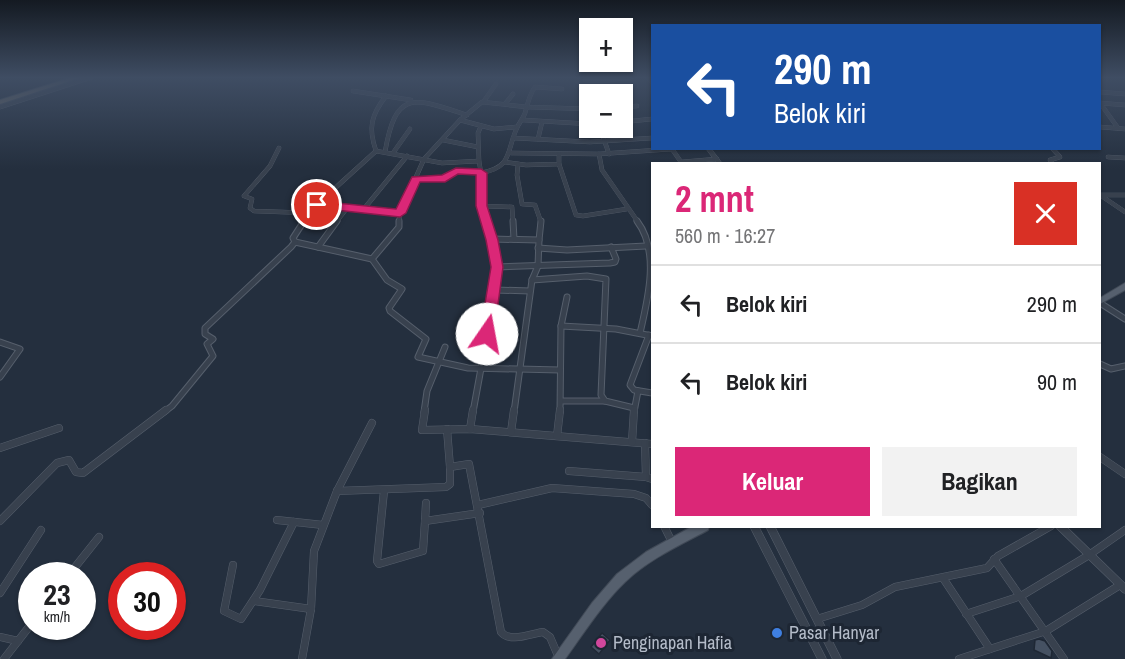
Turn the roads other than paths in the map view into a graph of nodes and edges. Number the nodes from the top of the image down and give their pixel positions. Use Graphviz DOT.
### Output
graph roads {
  1 [pos="527,107"];
  2 [pos="378,108"];
  3 [pos="401,108"];
  4 [pos="443,108"];
  5 [pos="476,108"];
  6 [pos="551,108"];
  7 [pos="1103,108"];
  8 [pos="579,109"];
  9 [pos="467,115"];
  10 [pos="651,119"];
  11 [pos="460,120"];
  12 [pos="523,120"];
  13 [pos="633,121"];
  14 [pos="542,122"];
  15 [pos="579,124"];
  16 [pos="481,126"];
  17 [pos="516,127"];
  18 [pos="1101,127"];
  19 [pos="1118,128"];
  20 [pos="410,129"];
  21 [pos="1125,129"];
  22 [pos="513,138"];
  23 [pos="603,138"];
  24 [pos="651,138"];
  25 [pos="538,139"];
  26 [pos="443,140"];
  27 [pos="604,141"];
  28 [pos="478,147"];
  29 [pos="279,148"];
  30 [pos="651,150"];
  31 [pos="1054,150"];
  32 [pos="376,151"];
  33 [pos="385,152"];
  34 [pos="393,153"];
  35 [pos="511,153"];
  36 [pos="559,154"];
  37 [pos="599,154"];
  38 [pos="609,154"];
  39 [pos="407,156"];
  40 [pos="1108,157"];
  41 [pos="1125,158"];
  42 [pos="424,159"];
  43 [pos="479,161"];
  44 [pos="718,161"];
  45 [pos="504,162"];
  46 [pos="681,162"];
  47 [pos="1051,162"];
  48 [pos="518,164"];
  49 [pos="559,164"];
  50 [pos="481,173"];
  51 [pos="416,179"];
  52 [pos="1101,195"];
  53 [pos="1125,195"];
  54 [pos="1101,196"];
  55 [pos="317,205"];
  56 [pos="482,206"];
  57 [pos="348,208"];
  58 [pos="627,209"];
  59 [pos="363,210"];
  60 [pos="1125,212"];
  61 [pos="309,213"];
  62 [pos="400,213"];
  63 [pos="514,239"];
  64 [pos="492,240"];
  65 [pos="538,240"];
  66 [pos="295,242"];
  67 [pos="318,247"];
  68 [pos="611,247"];
  69 [pos="538,248"];
  70 [pos="648,248"];
  71 [pos="372,259"];
  72 [pos="538,266"];
  73 [pos="497,267"];
  74 [pos="532,280"];
  75 [pos="1125,286"];
  76 [pos="495,290"];
  77 [pos="530,291"];
  78 [pos="567,297"];
  79 [pos="1101,301"];
  80 [pos="1101,303"];
  81 [pos="1125,319"];
  82 [pos="561,326"];
  83 [pos="602,328"];
  84 [pos="640,333"];
  85 [pos="651,336"];
  86 [pos="0,342"];
  87 [pos="445,347"];
  88 [pos="419,357"];
  89 [pos="438,364"];
  90 [pos="1101,364"];
  91 [pos="1125,366"];
  92 [pos="481,368"];
  93 [pos="560,370"];
  94 [pos="520,371"];
  95 [pos="0,377"];
  96 [pos="638,391"];
  97 [pos="651,393"];
  98 [pos="561,401"];
  99 [pos="605,401"];
  100 [pos="634,408"];
  101 [pos="372,423"];
  102 [pos="59,428"];
  103 [pos="447,429"];
  104 [pos="470,429"];
  105 [pos="511,432"];
  106 [pos="557,436"];
  107 [pos="632,442"];
  108 [pos="649,443"];
  109 [pos="0,448"];
  110 [pos="1101,458"];
  111 [pos="450,467"];
  112 [pos="569,471"];
  113 [pos="1125,474"];
  114 [pos="650,478"];
  115 [pos="337,491"];
  116 [pos="384,491"];
  117 [pos="426,503"];
  118 [pos="651,504"];
  119 [pos="479,509"];
  120 [pos="277,520"];
  121 [pos="0,521"];
  122 [pos="425,521"];
  123 [pos="294,522"];
  124 [pos="323,525"];
  125 [pos="665,528"];
  126 [pos="701,528"];
  127 [pos="755,528"];
  128 [pos="771,528"];
  129 [pos="1048,528"];
  130 [pos="1062,528"];
  131 [pos="41,530"];
  132 [pos="1125,530"];
  133 [pos="99,537"];
  134 [pos="673,544"];
  135 [pos="1089,555"];
  136 [pos="994,559"];
  137 [pos="79,562"];
  138 [pos="233,565"];
  139 [pos="943,578"];
  140 [pos="1123,587"];
  141 [pos="0,593"];
  142 [pos="1021,596"];
  143 [pos="805,597"];
  144 [pos="254,601"];
  145 [pos="793,602"];
  146 [pos="311,609"];
  147 [pos="966,614"];
  148 [pos="817,619"];
  149 [pos="1046,631"];
  150 [pos="0,637"];
  151 [pos="18,641"];
  152 [pos="990,649"];
  153 [pos="559,658"];
  154 [pos="4,659"];
  155 [pos="302,659"];
  156 [pos="822,659"];
  157 [pos="837,659"];
  158 [pos="959,659"];
  159 [pos="1064,659"];
  1 -- 12 [label="street"];
  2 -- 32 [label="street"];
  3 -- 33 [label="street"];
  4 -- 9 [label="street"];
  5 -- 9 [label="street"];
  6 -- 8 [label="street"];
  7 -- 19 [label="street"];
  9 -- 11 [label="street"];
  10 -- 13 [label="street"];
  11 -- 16 [label="street"];
  11 -- 26 [label="street"];
  12 -- 14 [label="street"];
  12 -- 17 [label="street"];
  14 -- 15 [label="street"];
  14 -- 25 [label="street"];
  16 -- 17 [label="street"];
  16 -- 28 [label="street"];
  17 -- 22 [label="street"];
  18 -- 19 [label="street"];
  19 -- 21 [label="street"];
  20 -- 34 [label="street"];
  22 -- 25 [label="street"];
  22 -- 35 [label="street"];
  23 -- 27 [label="street"];
  24 -- 27 [label="street"];
  25 -- 27 [label="street"];
  26 -- 28 [label="street"];
  26 -- 42 [label="street"];
  27 -- 38 [label="street"];
  28 -- 43 [label="street"];
  29 -- 61 [label="street"];
  30 -- 38 [label="street"];
  31 -- 47 [label="street"];
  32 -- 33 [label="street"];
  32 -- 55 [label="street"];
  33 -- 34 [label="street"];
  34 -- 39 [label="street"];
  35 -- 36 [label="street"];
  35 -- 45 [label="street"];
  36 -- 37 [label="street"];
  36 -- 49 [label="street"];
  37 -- 38 [label="street"];
  37 -- 58 [label="street"];
  39 -- 42 [label="street"];
  39 -- 59 [label="street"];
  40 -- 41 [label="street"];
  42 -- 43 [label="street"];
  42 -- 51 [label="street"];
  43 -- 50 [label="street"];
  44 -- 46 [label="street"];
  45 -- 48 [label="street"];
  45 -- 50 [label="street"];
  48 -- 49 [label="street"];
  48 -- 65 [label="street"];
  49 -- 58 [label="street"];
  50 -- 51 [label="street"];
  50 -- 56 [label="street"];
  51 -- 62 [label="street"];
  52 -- 53 [label="street"];
  54 -- 60 [label="street"];
  55 -- 57 [label="street"];
  55 -- 61 [label="street"];
  56 -- 63 [label="street"];
  56 -- 64 [label="street"];
  57 -- 59 [label="street"];
  57 -- 67 [label="street"];
  58 -- 70 [label="street"];
  59 -- 62 [label="street"];
  61 -- 66 [label="street"];
  62 -- 71 [label="street"];
  63 -- 64 [label="street"];
  63 -- 65 [label="street"];
  64 -- 73 [label="street"];
  65 -- 69 [label="street"];
  66 -- 67 [label="street"];
  66 -- 121 [label="street"];
  67 -- 71 [label="street"];
  68 -- 69 [label="street"];
  68 -- 70 [label="street"];
  68 -- 72 [label="street"];
  69 -- 72 [label="street"];
  70 -- 84 [label="street"];
  71 -- 88 [label="street"];
  72 -- 73 [label="street"];
  72 -- 74 [label="street"];
  73 -- 76 [label="street"];
  74 -- 77 [label="street"];
  74 -- 83 [label="street"];
  75 -- 79 [label="main road"];
  76 -- 77 [label="street"];
  76 -- 92 [label="street"];
  77 -- 94 [label="street"];
  78 -- 82 [label="street"];
  80 -- 81 [label="street"];
  82 -- 83 [label="street"];
  82 -- 93 [label="street"];
  83 -- 84 [label="street"];
  83 -- 99 [label="street"];
  84 -- 85 [label="street"];
  85 -- 96 [label="street"];
  86 -- 95 [label="street"];
  87 -- 89 [label="street"];
  88 -- 89 [label="street"];
  89 -- 92 [label="street"];
  89 -- 103 [label="street"];
  90 -- 91 [label="street"];
  92 -- 94 [label="street"];
  92 -- 104 [label="street"];
  93 -- 94 [label="street"];
  93 -- 98 [label="street"];
  94 -- 105 [label="street"];
  96 -- 97 [label="street"];
  96 -- 100 [label="street"];
  98 -- 99 [label="street"];
  98 -- 106 [label="street"];
  99 -- 100 [label="street"];
  100 -- 107 [label="street"];
  101 -- 115 [label="street"];
  102 -- 109 [label="street"];
  103 -- 104 [label="street"];
  103 -- 111 [label="street"];
  104 -- 105 [label="street"];
  105 -- 106 [label="street"];
  106 -- 107 [label="street"];
  107 -- 108 [label="street"];
  108 -- 114 [label="street"];
  110 -- 113 [label="street"];
  111 -- 116 [label="street"];
  111 -- 119 [label="street"];
  112 -- 114 [label="street"];
  115 -- 116 [label="street"];
  115 -- 124 [label="street"];
  116 -- 122 [label="street"];
  117 -- 122 [label="street"];
  118 -- 119 [label="street"];
  119 -- 122 [label="street"];
  119 -- 153 [label="street"];
  120 -- 123 [label="street"];
  123 -- 124 [label="street"];
  123 -- 144 [label="street"];
  124 -- 146 [label="street"];
  125 -- 134 [label="street"];
  126 -- 134 [label="main road"];
  127 -- 145 [label="street"];
  128 -- 143 [label="street"];
  129 -- 136 [label="street"];
  130 -- 135 [label="street"];
  131 -- 141 [label="street"];
  132 -- 135 [label="street"];
  133 -- 137 [label="street"];
  134 -- 153 [label="main road"];
  135 -- 140 [label="street"];
  135 -- 142 [label="street"];
  136 -- 139 [label="street"];
  136 -- 142 [label="street"];
  138 -- 144 [label="street"];
  139 -- 147 [label="street"];
  139 -- 148 [label="street"];
  140 -- 149 [label="street"];
  142 -- 147 [label="street"];
  142 -- 149 [label="street"];
  143 -- 145 [label="street"];
  143 -- 148 [label="street"];
  144 -- 146 [label="street"];
  145 -- 156 [label="street"];
  146 -- 155 [label="street"];
  147 -- 152 [label="street"];
  148 -- 157 [label="street"];
  149 -- 152 [label="street"];
  149 -- 159 [label="street"];
  150 -- 151 [label="street"];
  151 -- 154 [label="street"];
  152 -- 158 [label="street"];
}
